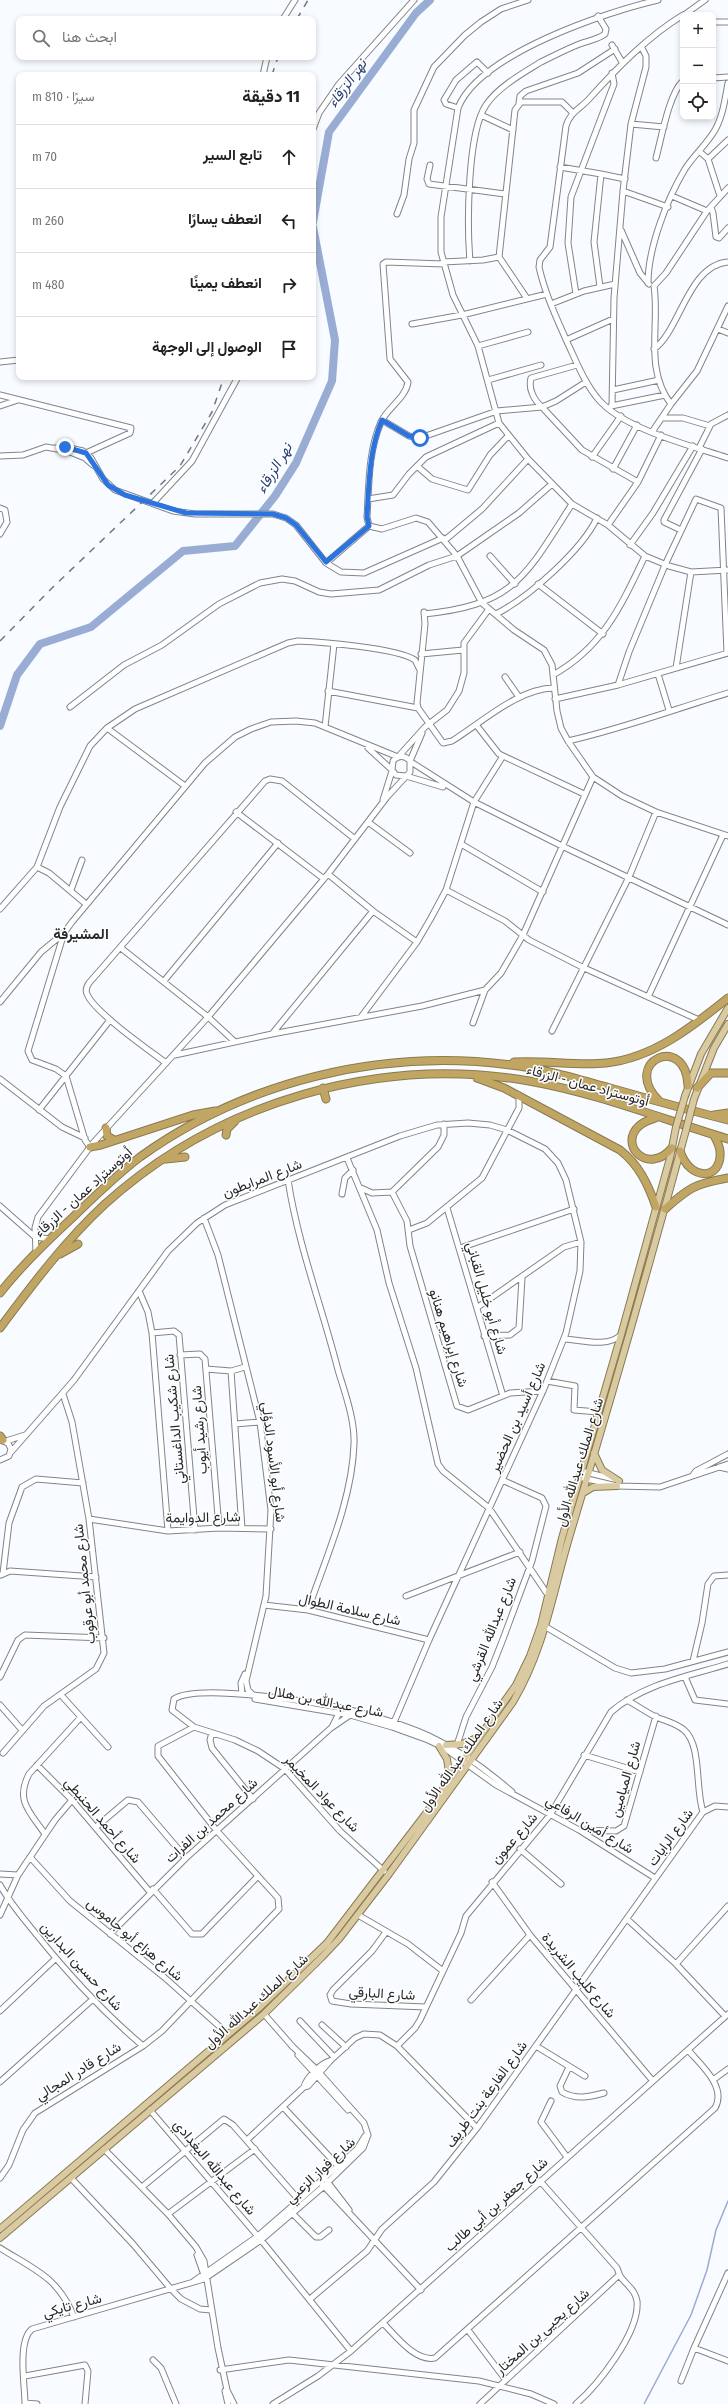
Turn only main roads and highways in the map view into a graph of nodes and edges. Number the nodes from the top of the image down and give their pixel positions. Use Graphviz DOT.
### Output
graph roads {
  1 [pos="728,998"];
  2 [pos="728,1008"];
  3 [pos="728,1024"];
  4 [pos="498,1063"];
  5 [pos="728,1073"];
  6 [pos="463,1074"];
  7 [pos="688,1086"];
  8 [pos="323,1088"];
  9 [pos="697,1088"];
  10 [pos="326,1099"];
  11 [pos="659,1102"];
  12 [pos="220,1111"];
  13 [pos="728,1113"];
  14 [pos="710,1115"];
  15 [pos="240,1116"];
  16 [pos="658,1117"];
  17 [pos="728,1120"];
  18 [pos="106,1128"];
  19 [pos="714,1134"];
  20 [pos="226,1135"];
  21 [pos="728,1139"];
  22 [pos="114,1140"];
  23 [pos="90,1147"];
  24 [pos="672,1148"];
  25 [pos="680,1151"];
  26 [pos="185,1157"];
  27 [pos="160,1161"];
  28 [pos="728,1178"];
  29 [pos="656,1207"];
  30 [pos="665,1209"];
  31 [pos="78,1244"];
  32 [pos="56,1256"];
  33 [pos="636,1280"];
  34 [pos="645,1282"];
  35 [pos="0,1293"];
  36 [pos="0,1328"];
  37 [pos="594,1453"];
  38 [pos="582,1494"];
  39 [pos="543,1626"];
  40 [pos="482,1735"];
  41 [pos="450,1779"];
  42 [pos="0,2229"];
  43 [pos="0,2238"];
  1 -- 4 [label="highway"];
  2 -- 7 [label="main road, شارع الملك عبدالله الأول"];
  3 -- 9 [label="main road, شارع الملك عبدالله الأول"];
  4 -- 11 [label="highway, أوتوستراد عمان - الزرقاء"];
  4 -- 12 [label="highway, أوتوستراد عمان - الزرقاء"];
  5 -- 9 [label="highway"];
  6 -- 8 [label="highway, أوتوستراد عمان - الزرقاء"];
  6 -- 16 [label="highway, أوتوستراد عمان - الزرقاء"];
  6 -- 29 [label="highway"];
  7 -- 11 [label="highway"];
  7 -- 24 [label="main road, شارع الملك عبدالله الأول, bridge"];
  8 -- 10 [label="highway"];
  8 -- 15 [label="highway, أوتوستراد عمان - الزرقاء"];
  9 -- 25 [label="main road, شارع الملك عبدالله الأول, bridge"];
  11 -- 14 [label="highway, أوتوستراد عمان - الزرقاء"];
  12 -- 22 [label="highway"];
  12 -- 35 [label="highway, أوتوستراد عمان - الزرقاء"];
  13 -- 14 [label="highway"];
  14 -- 17 [label="highway, أوتوستراد عمان - الزرقاء"];
  15 -- 20 [label="highway"];
  15 -- 27 [label="highway, أوتوستراد عمان - الزرقاء"];
  16 -- 19 [label="highway, أوتوستراد عمان - الزرقاء"];
  16 -- 24 [label="highway"];
  18 -- 22 [label="highway"];
  19 -- 21 [label="highway, أوتوستراد عمان - الزرقاء"];
  19 -- 25 [label="highway"];
  22 -- 23 [label="highway"];
  24 -- 29 [label="main road, شارع الملك عبدالله الأول"];
  25 -- 30 [label="main road, شارع الملك عبدالله الأول"];
  26 -- 27 [label="highway"];
  27 -- 32 [label="highway, أوتوستراد عمان - الزرقاء"];
  28 -- 30 [label="highway"];
  29 -- 33 [label="main road, شارع الملك عبدالله الأول"];
  30 -- 34 [label="main road, شارع الملك عبدالله الأول"];
  31 -- 32 [label="highway"];
  32 -- 36 [label="highway, أوتوستراد عمان - الزرقاء"];
  33 -- 34 [label="main road"];
  33 -- 39 [label="main road, شارع الملك عبدالله الأول"];
  34 -- 37 [label="main road, شارع الملك عبدالله الأول"];
  37 -- 38 [label="main road, شارع الملك عبدالله الأول"];
  37 -- 38 [label="main road"];
  38 -- 39 [label="main road, شارع الملك عبدالله الأول"];
  39 -- 40 [label="main road, شارع الملك عبدالله الأول"];
  39 -- 43 [label="main road, شارع الملك عبدالله الأول"];
  40 -- 41 [label="main road, شارع الملك عبدالله الأول"];
  40 -- 41 [label="main road"];
  41 -- 42 [label="main road, شارع الملك عبدالله الأول"];
}
